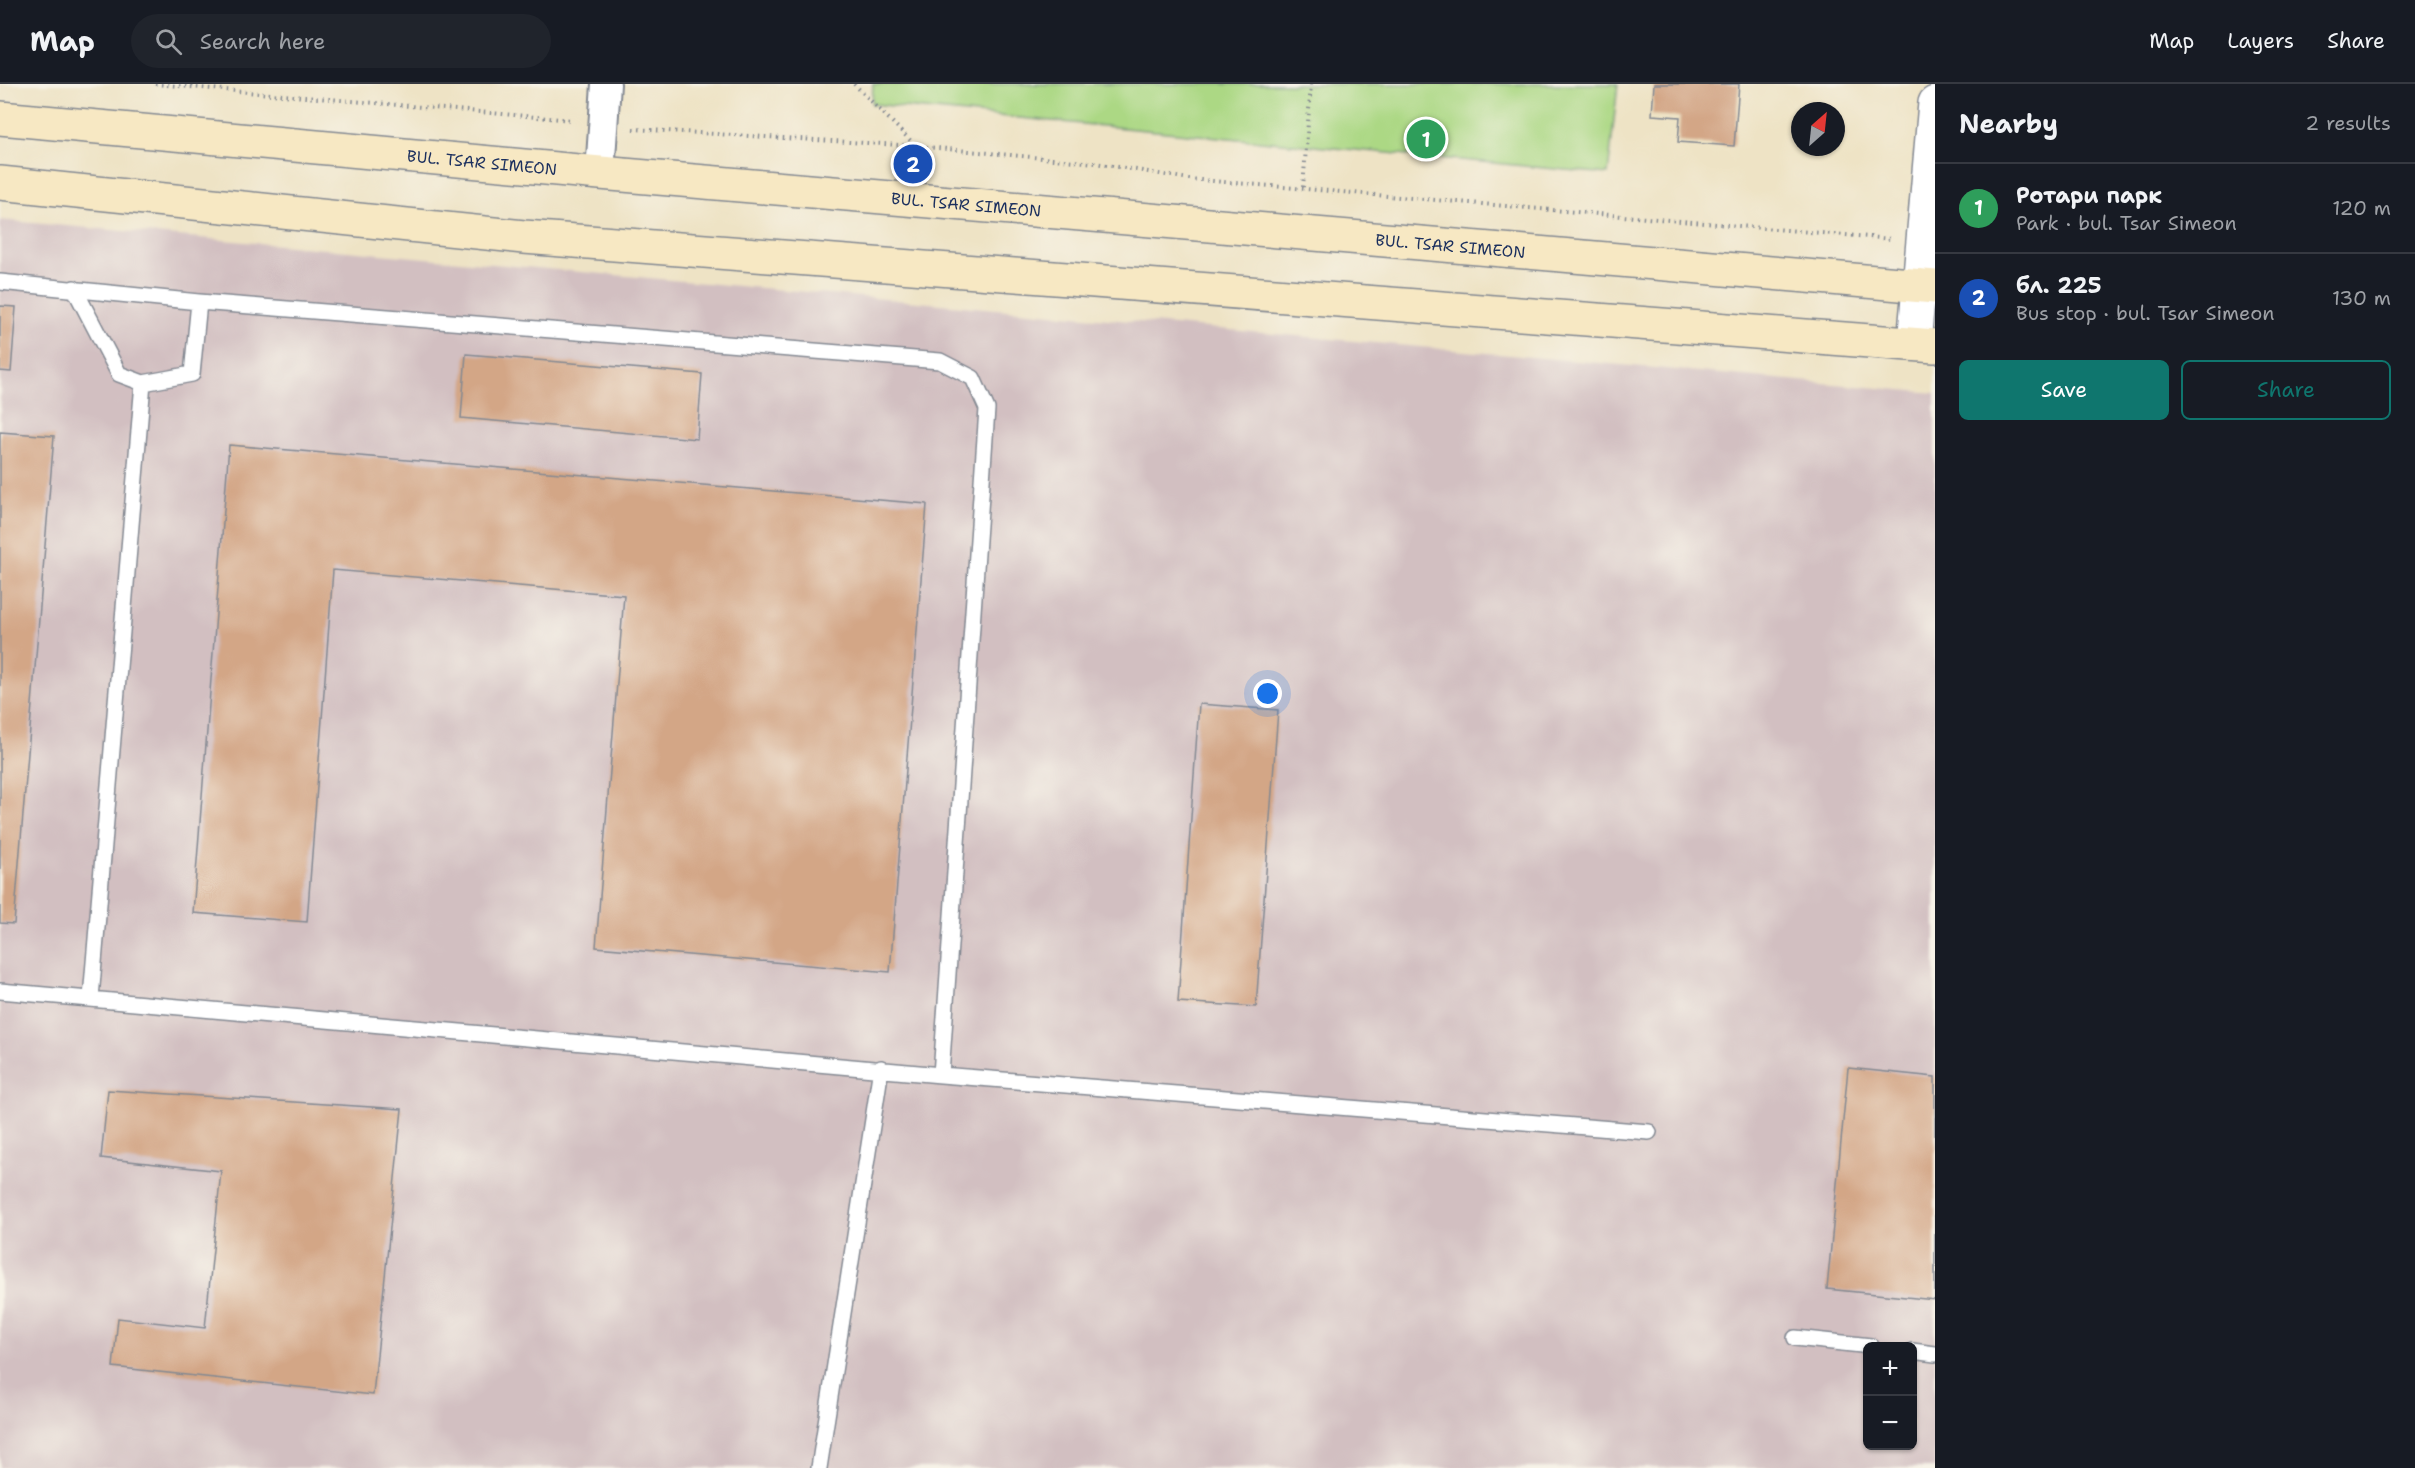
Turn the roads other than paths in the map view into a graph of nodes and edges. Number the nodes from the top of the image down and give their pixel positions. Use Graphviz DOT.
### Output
graph roads {
  1 [pos="606,84"];
  2 [pos="1935,103"];
  3 [pos="0,118"];
  4 [pos="600,173"];
  5 [pos="0,183"];
  6 [pos="0,282"];
  7 [pos="1927,286"];
  8 [pos="74,288"];
  9 [pos="199,302"];
  10 [pos="1925,345"];
  11 [pos="143,383"];
  12 [pos="0,991"];
  13 [pos="91,998"];
  14 [pos="881,1068"];
  15 [pos="941,1075"];
  16 [pos="1649,1132"];
  17 [pos="1795,1338"];
  18 [pos="1863,1346"];
  19 [pos="1917,1352"];
  20 [pos="1935,1354"];
  21 [pos="819,1468"];
  1 -- 4 [label="street"];
  2 -- 7 [label="street"];
  3 -- 4 [label="main road, BUL. TSAR SIMEON"];
  4 -- 7 [label="main road, BUL. TSAR SIMEON"];
  5 -- 10 [label="main road"];
  6 -- 8 [label="lane"];
  7 -- 10 [label="street"];
  8 -- 9 [label="lane"];
  8 -- 11 [label="lane"];
  9 -- 11 [label="lane"];
  9 -- 15 [label="lane"];
  11 -- 13 [label="lane"];
  12 -- 13 [label="lane"];
  13 -- 14 [label="lane"];
  14 -- 15 [label="lane"];
  14 -- 21 [label="lane"];
  15 -- 16 [label="lane"];
  17 -- 18 [label="lane"];
  19 -- 20 [label="lane"];
}
